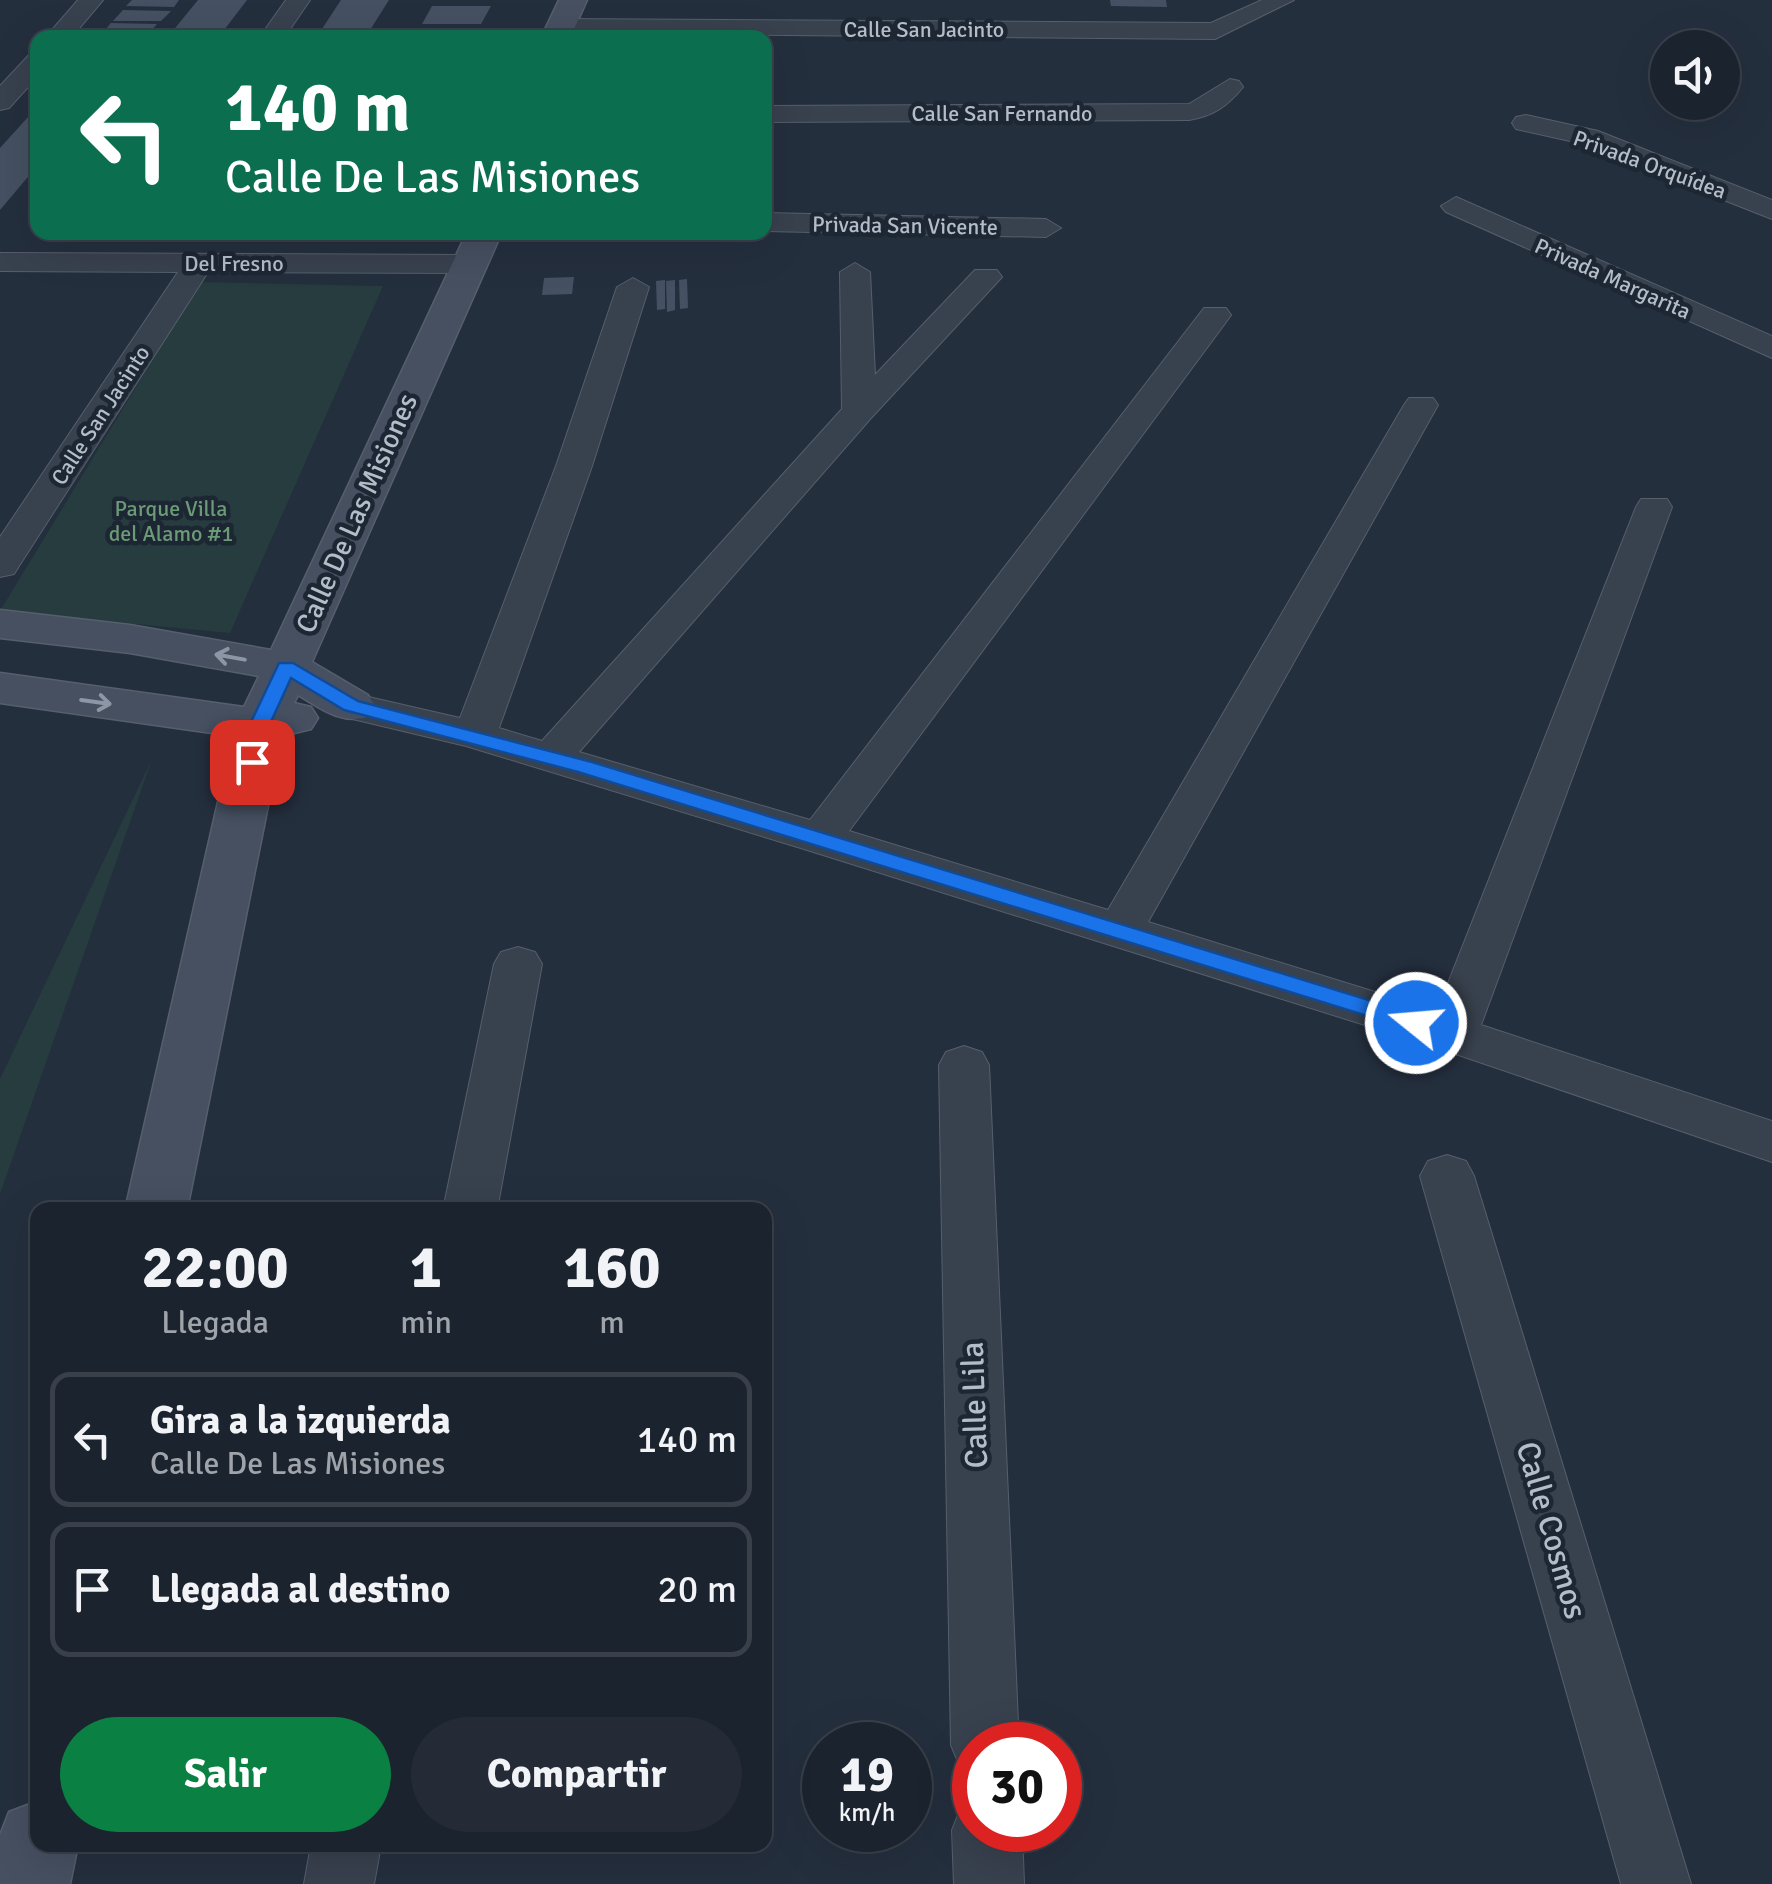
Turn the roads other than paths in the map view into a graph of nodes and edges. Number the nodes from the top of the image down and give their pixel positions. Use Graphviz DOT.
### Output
graph roads {
  1 [pos="91,0"];
  2 [pos="298,0"];
  3 [pos="573,0"];
  4 [pos="1282,0"];
  5 [pos="65,30"];
  6 [pos="277,30"];
  7 [pos="558,30"];
  8 [pos="772,32"];
  9 [pos="30,69"];
  10 [pos="1230,87"];
  11 [pos="0,102"];
  12 [pos="772,114"];
  13 [pos="1526,123"];
  14 [pos="1456,206"];
  15 [pos="1772,210"];
  16 [pos="772,222"];
  17 [pos="1046,228"];
  18 [pos="133,240"];
  19 [pos="476,248"];
  20 [pos="0,262"];
  21 [pos="199,263"];
  22 [pos="117,264"];
  23 [pos="855,272"];
  24 [pos="986,277"];
  25 [pos="632,287"];
  26 [pos="1215,315"];
  27 [pos="1772,348"];
  28 [pos="1422,406"];
  29 [pos="859,412"];
  30 [pos="1654,507"];
  31 [pos="0,566"];
  32 [pos="0,624"];
  33 [pos="286,667"];
  34 [pos="0,688"];
  35 [pos="351,706"];
  36 [pos="260,724"];
  37 [pos="475,735"];
  38 [pos="551,757"];
  39 [pos="820,838"];
  40 [pos="1118,933"];
  41 [pos="518,964"];
  42 [pos="1453,1034"];
  43 [pos="964,1065"];
  44 [pos="1772,1142"];
  45 [pos="1447,1176"];
  46 [pos="158,1202"];
  47 [pos="472,1202"];
  48 [pos="984,1722"];
  49 [pos="36,1852"];
  50 [pos="345,1852"];
  51 [pos="988,1852"];
  52 [pos="30,1884"];
  53 [pos="338,1884"];
  54 [pos="989,1884"];
  55 [pos="1656,1884"];
  1 -- 5 [label="street"];
  2 -- 6 [label="street"];
  3 -- 7 [label="street"];
  4 -- 8 [label="street, Calle San Jacinto"];
  9 -- 11 [label="street"];
  10 -- 12 [label="street, Calle San Fernando"];
  13 -- 15 [label="street, Privada Orquídea"];
  14 -- 27 [label="street, Privada Margarita"];
  16 -- 17 [label="street, Privada San Vicente"];
  18 -- 22 [label="street"];
  19 -- 21 [label="street, Del Fresno"];
  19 -- 33 [label="street, Calle De Las Misiones"];
  20 -- 22 [label="street, Del Fresno"];
  21 -- 22 [label="street, Del Fresno"];
  21 -- 31 [label="street, Calle San Jacinto"];
  23 -- 29 [label="street"];
  24 -- 29 [label="street"];
  25 -- 37 [label="street"];
  26 -- 39 [label="street"];
  28 -- 40 [label="street"];
  29 -- 38 [label="street"];
  30 -- 42 [label="street"];
  33 -- 32 [label="street, one-way"];
  33 -- 35 [label="street"];
  33 -- 36 [label="street, Calle De Las Misiones"];
  34 -- 36 [label="street, one-way"];
  35 -- 36 [label="street"];
  35 -- 37 [label="street"];
  36 -- 46 [label="street, Calle De Las Misiones"];
  37 -- 38 [label="street"];
  38 -- 39 [label="street"];
  39 -- 40 [label="street"];
  40 -- 42 [label="street"];
  41 -- 47 [label="street"];
  42 -- 44 [label="street"];
  43 -- 48 [label="street, Calle Lila"];
  45 -- 55 [label="street, Calle Cosmos"];
  49 -- 52 [label="street"];
  50 -- 53 [label="street"];
  51 -- 54 [label="street"];
}
